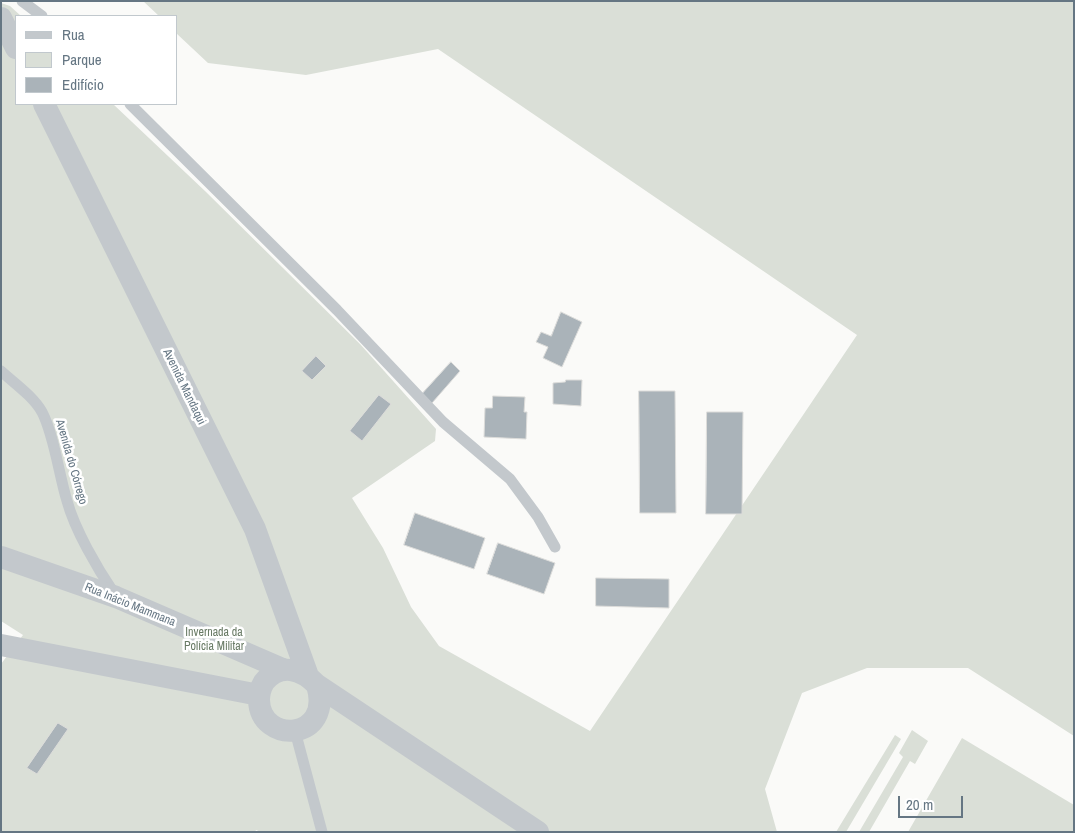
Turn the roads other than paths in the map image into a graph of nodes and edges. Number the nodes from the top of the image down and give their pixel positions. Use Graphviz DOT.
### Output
graph roads {
  1 [pos="22,1"];
  2 [pos="41,15"];
  3 [pos="1,18"];
  4 [pos="15,46"];
  5 [pos="44,105"];
  6 [pos="131,105"];
  7 [pos="1,371"];
  8 [pos="555,547"];
  9 [pos="1,556"];
  10 [pos="116,597"];
  11 [pos="1,645"];
  12 [pos="285,670"];
  13 [pos="313,681"];
  14 [pos="259,695"];
  15 [pos="295,731"];
  16 [pos="322,832"];
  17 [pos="538,832"];
  1 -- 2 [label="lane"];
  3 -- 4 [label="street"];
  5 -- 13 [label="street, Avenida Mandaqui"];
  6 -- 8 [label="lane"];
  7 -- 10 [label="lane, Avenida do Córrego"];
  9 -- 10 [label="street, Rua Inácio Mammana"];
  10 -- 12 [label="street, Rua Inácio Mammana"];
  11 -- 14 [label="street"];
  12 -- 13 [label="street, Rua Inácio Mammana"];
  12 -- 14 [label="street"];
  13 -- 15 [label="street"];
  13 -- 17 [label="street, Rua Inácio Mammana"];
  14 -- 15 [label="street"];
  15 -- 16 [label="lane"];
}
